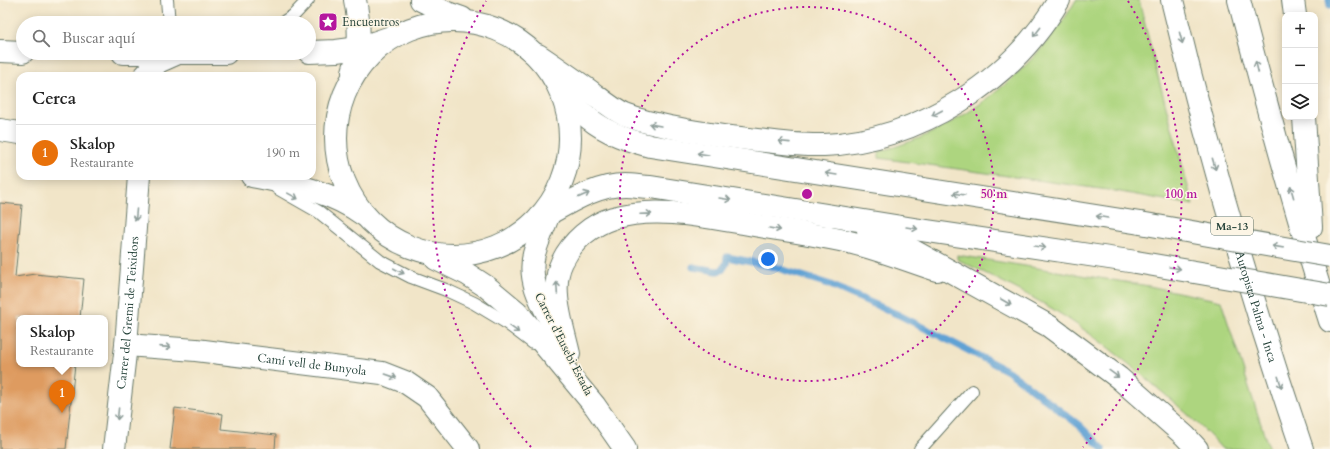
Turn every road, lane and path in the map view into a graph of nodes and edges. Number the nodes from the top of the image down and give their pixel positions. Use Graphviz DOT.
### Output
graph roads {
  1 [pos="167,0"];
  2 [pos="308,0"];
  3 [pos="355,0"];
  4 [pos="421,0"];
  5 [pos="1059,0"];
  6 [pos="1172,0"];
  7 [pos="1239,0"];
  8 [pos="1293,0"];
  9 [pos="1295,12"];
  10 [pos="168,16"];
  11 [pos="293,16"];
  12 [pos="478,24"];
  13 [pos="394,36"];
  14 [pos="359,48"];
  15 [pos="0,51"];
  16 [pos="16,52"];
  17 [pos="316,52"];
  18 [pos="538,55"];
  19 [pos="162,60"];
  20 [pos="149,72"];
  21 [pos="348,84"];
  22 [pos="558,85"];
  23 [pos="1304,120"];
  24 [pos="0,130"];
  25 [pos="16,132"];
  26 [pos="139,180"];
  27 [pos="260,180"];
  28 [pos="271,180"];
  29 [pos="364,215"];
  30 [pos="832,216"];
  31 [pos="542,218"];
  32 [pos="424,253"];
  33 [pos="1330,256"];
  34 [pos="1314,270"];
  35 [pos="972,282"];
  36 [pos="1330,295"];
  37 [pos="1330,321"];
  38 [pos="126,344"];
  39 [pos="564,358"];
  40 [pos="972,391"];
  41 [pos="114,449"];
  42 [pos="468,449"];
  43 [pos="625,449"];
  44 [pos="920,449"];
  45 [pos="1197,449"];
  46 [pos="1302,449"];
  1 -- 10 [label="lane"];
  2 -- 11 [label="lane"];
  3 -- 14 [label="main road"];
  4 -- 12 [label="main road"];
  5 -- 18 [label="main road, one-way"];
  6 -- 46 [label="main road, Autopista Palma - Inca / Ma-13, one-way"];
  34 -- 7 [label="main road, one-way"];
  8 -- 9 [label="main road"];
  12 -- 13 [label="main road"];
  12 -- 18 [label="main road"];
  13 -- 14 [label="main road"];
  13 -- 21 [label="main road"];
  14 -- 17 [label="main road"];
  14 -- 21 [label="main road"];
  15 -- 16 [label="main road"];
  18 -- 22 [label="main road"];
  19 -- 20 [label="main road"];
  21 -- 29 [label="main road"];
  22 -- 31 [label="main road, Carrer d'Eusebi Estada"];
  33 -- 22 [label="main road, one-way, bridge"];
  23 -- 34 [label="main road"];
  24 -- 25 [label="main road"];
  26 -- 38 [label="main road, Carrer del Gremi de Teixidors, one-way"];
  27 -- 39 [label="lane, one-way"];
  28 -- 29 [label="main road"];
  29 -- 32 [label="main road"];
  31 -- 30 [label="main road, one-way"];
  30 -- 35 [label="main road"];
  30 -- 36 [label="main road, one-way, bridge"];
  31 -- 32 [label="main road"];
  31 -- 39 [label="main road, Carrer d'Eusebi Estada"];
  32 -- 39 [label="main road"];
  34 -- 37 [label="main road"];
  39 -- 35 [label="main road, one-way"];
  35 -- 45 [label="main road, one-way"];
  38 -- 41 [label="main road, Carrer del Gremi de Teixidors, one-way"];
  38 -- 42 [label="main road, Camí vell de Bunyola, one-way"];
  39 -- 43 [label="main road"];
  40 -- 44 [label="lane"];
}
